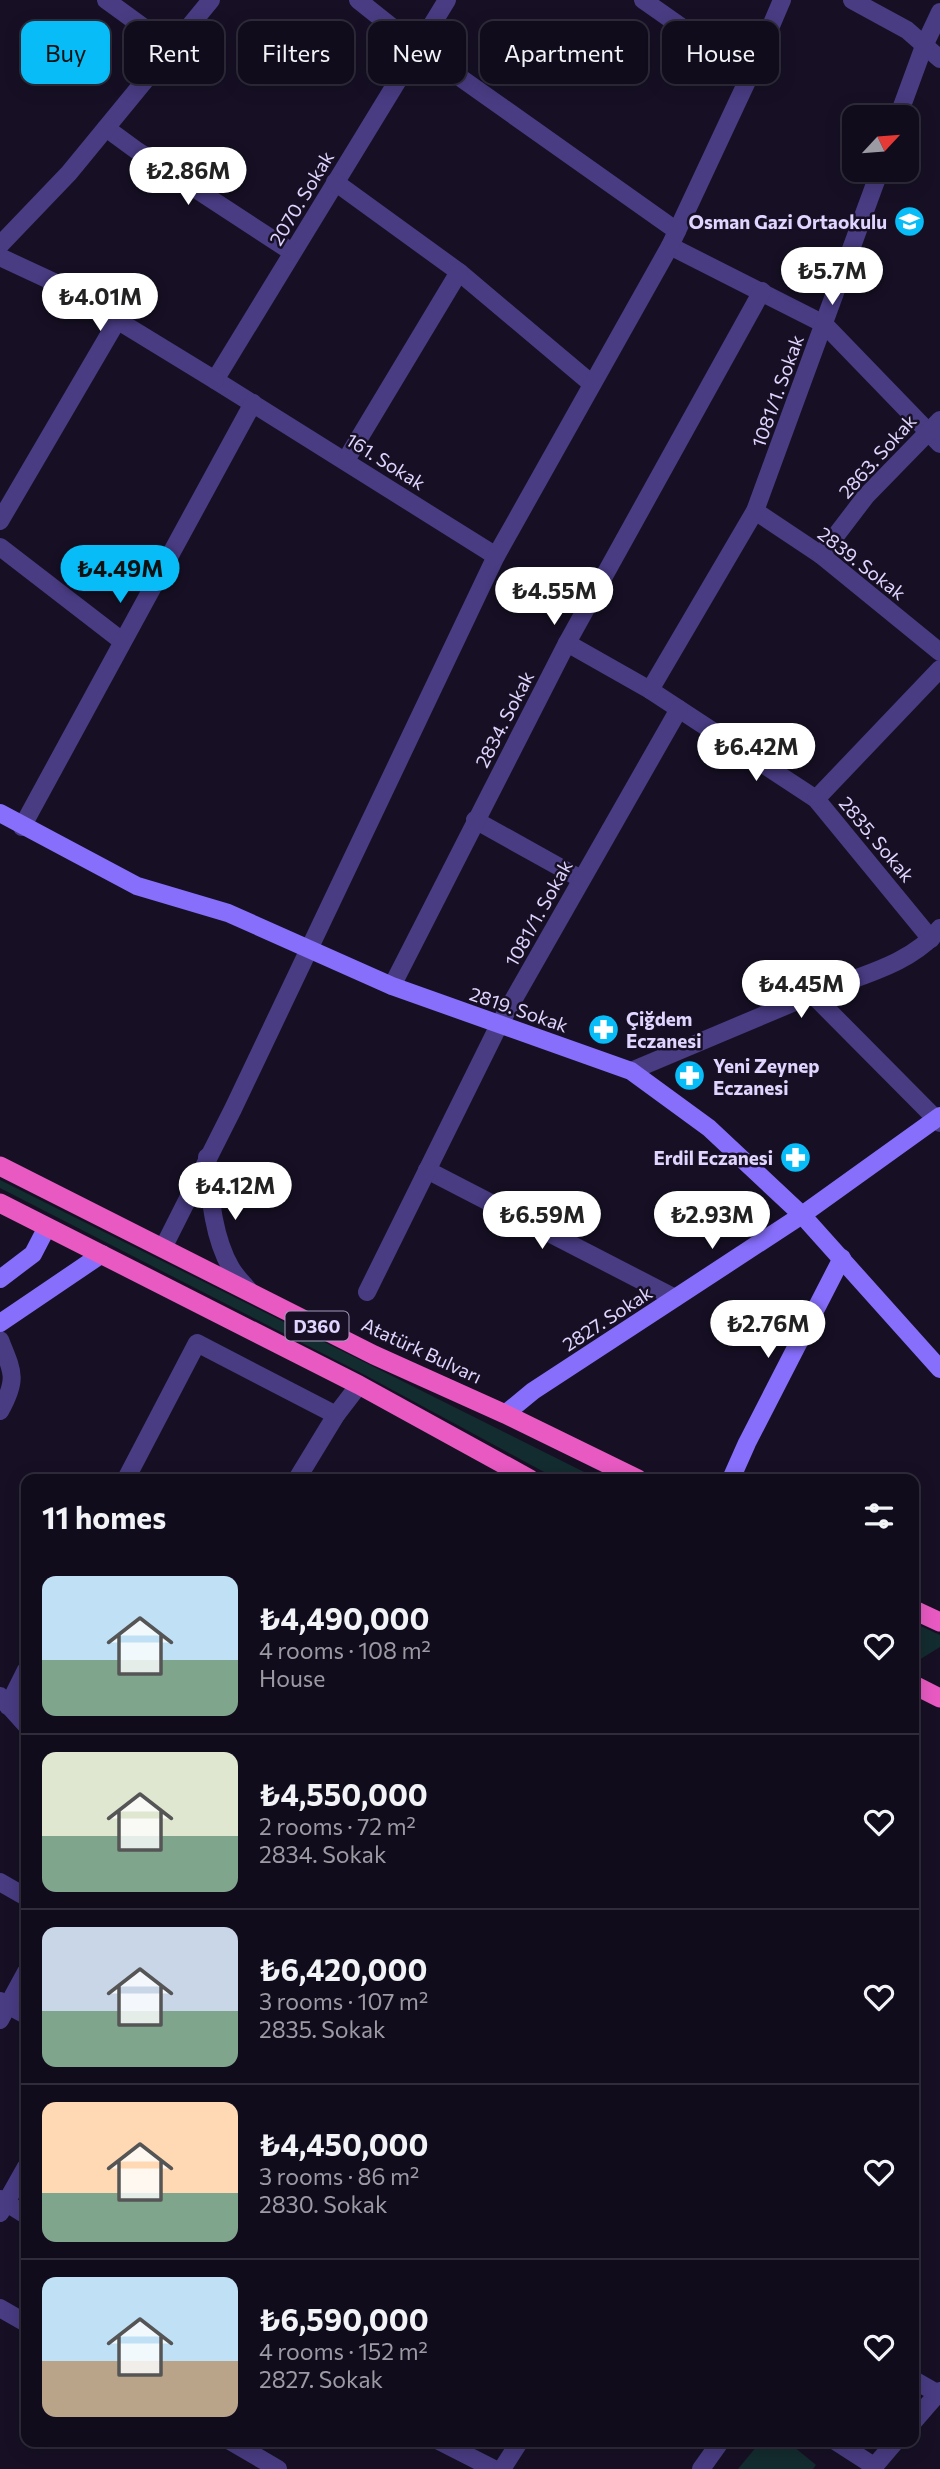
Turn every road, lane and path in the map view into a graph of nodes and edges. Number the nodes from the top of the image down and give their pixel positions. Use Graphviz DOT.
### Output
graph roads {
  1 [pos="106,0"];
  2 [pos="211,0"];
  3 [pos="358,0"];
  4 [pos="447,0"];
  5 [pos="643,0"];
  6 [pos="782,0"];
  7 [pos="852,0"];
  8 [pos="940,12"];
  9 [pos="135,21"];
  10 [pos="194,21"];
  11 [pos="384,21"];
  12 [pos="434,21"];
  13 [pos="673,21"];
  14 [pos="773,21"];
  15 [pos="924,46"];
  16 [pos="940,59"];
  17 [pos="142,84"];
  18 [pos="395,84"];
  19 [pos="466,84"];
  20 [pos="746,84"];
  21 [pos="902,105"];
  22 [pos="106,128"];
  23 [pos="335,182"];
  24 [pos="876,182"];
  25 [pos="2,236"];
  26 [pos="673,238"];
  27 [pos="292,252"];
  28 [pos="0,257"];
  29 [pos="459,272"];
  30 [pos="762,291"];
  31 [pos="117,321"];
  32 [pos="824,324"];
  33 [pos="215,380"];
  34 [pos="592,384"];
  35 [pos="253,403"];
  36 [pos="936,431"];
  37 [pos="346,460"];
  38 [pos="755,512"];
  39 [pos="0,521"];
  40 [pos="0,547"];
  41 [pos="821,555"];
  42 [pos="496,556"];
  43 [pos="122,642"];
  44 [pos="567,643"];
  45 [pos="940,652"];
  46 [pos="940,669"];
  47 [pos="650,690"];
  48 [pos="679,709"];
  49 [pos="816,799"];
  50 [pos="0,813"];
  51 [pos="475,820"];
  52 [pos="22,827"];
  53 [pos="580,879"];
  54 [pos="936,933"];
  55 [pos="308,950"];
  56 [pos="392,986"];
  57 [pos="813,994"];
  58 [pos="499,1025"];
  59 [pos="631,1071"];
  60 [pos="939,1119"];
  61 [pos="207,1157"];
  62 [pos="0,1166"];
  63 [pos="427,1170"];
  64 [pos="0,1203"];
  65 [pos="802,1215"];
  66 [pos="47,1227"];
  67 [pos="163,1248"];
  68 [pos="102,1254"];
  69 [pos="842,1258"];
  70 [pos="0,1279"];
  71 [pos="251,1293"];
  72 [pos="367,1293"];
  73 [pos="675,1298"];
  74 [pos="0,1324"];
  75 [pos="0,1340"];
  76 [pos="940,1369"];
  77 [pos="359,1385"];
  78 [pos="0,1411"];
  79 [pos="505,1414"];
  80 [pos="336,1415"];
  81 [pos="129,1474"];
  82 [pos="300,1474"];
  83 [pos="521,1474"];
  84 [pos="628,1474"];
  85 [pos="733,1474"];
  86 [pos="919,1612"];
  87 [pos="940,1622"];
  88 [pos="21,1677"];
  89 [pos="919,1688"];
  90 [pos="940,1698"];
  91 [pos="4,1701"];
  92 [pos="21,1720"];
  93 [pos="0,1882"];
  94 [pos="21,1894"];
  95 [pos="21,1980"];
  96 [pos="3,2009"];
  97 [pos="21,2014"];
  98 [pos="21,2175"];
  99 [pos="2,2205"];
  100 [pos="21,2213"];
  101 [pos="0,2308"];
  102 [pos="21,2320"];
  103 [pos="919,2383"];
  104 [pos="939,2393"];
  105 [pos="919,2415"];
  106 [pos="240,2447"];
  107 [pos="451,2447"];
  108 [pos="516,2447"];
  109 [pos="717,2447"];
  110 [pos="843,2447"];
  111 [pos="891,2447"];
  112 [pos="873,2468"];
  113 [pos="278,2469"];
  114 [pos="494,2469"];
  115 [pos="502,2469"];
  116 [pos="701,2469"];
  1 -- 9 [label="street"];
  2 -- 10 [label="street"];
  3 -- 11 [label="street"];
  4 -- 12 [label="street, 2070. Sokak"];
  5 -- 13 [label="street"];
  6 -- 14 [label="street"];
  7 -- 15 [label="street"];
  8 -- 15 [label="street"];
  15 -- 16 [label="street"];
  15 -- 21 [label="street"];
  17 -- 22 [label="street"];
  18 -- 23 [label="street, 2070. Sokak"];
  19 -- 26 [label="street"];
  20 -- 26 [label="street"];
  22 -- 25 [label="street"];
  22 -- 27 [label="street"];
  23 -- 27 [label="street, 2070. Sokak"];
  23 -- 29 [label="street"];
  24 -- 32 [label="street, 1081/1. Sokak"];
  26 -- 30 [label="street"];
  26 -- 34 [label="street"];
  27 -- 33 [label="street, 2070. Sokak"];
  28 -- 31 [label="street"];
  29 -- 34 [label="street"];
  29 -- 37 [label="street"];
  30 -- 32 [label="street"];
  30 -- 44 [label="street, 2834. Sokak"];
  31 -- 33 [label="street"];
  31 -- 39 [label="street"];
  32 -- 36 [label="street"];
  32 -- 38 [label="street, 1081/1. Sokak"];
  33 -- 35 [label="street"];
  34 -- 42 [label="street"];
  35 -- 37 [label="street, 161. Sokak"];
  35 -- 43 [label="street"];
  36 -- 41 [label="street, 2863. Sokak"];
  37 -- 42 [label="street, 161. Sokak"];
  38 -- 41 [label="street, 2839. Sokak"];
  38 -- 47 [label="street, 1081/1. Sokak"];
  40 -- 43 [label="street"];
  41 -- 45 [label="street, 2839. Sokak"];
  42 -- 55 [label="street"];
  43 -- 52 [label="street"];
  44 -- 47 [label="street, 2835. Sokak"];
  44 -- 51 [label="street, 2834. Sokak"];
  46 -- 49 [label="street"];
  47 -- 48 [label="street, 2835. Sokak"];
  48 -- 49 [label="street, 2835. Sokak"];
  48 -- 53 [label="street, 1081/1. Sokak"];
  49 -- 54 [label="street, 2835. Sokak"];
  50 -- 52 [label="main road, 2819. Sokak"];
  51 -- 53 [label="street"];
  51 -- 56 [label="street, 2834. Sokak"];
  52 -- 55 [label="main road, 2819. Sokak"];
  53 -- 58 [label="street, 1081/1. Sokak"];
  54 -- 57 [label="street"];
  55 -- 56 [label="main road, 2819. Sokak"];
  55 -- 61 [label="street"];
  56 -- 58 [label="main road, 2819. Sokak"];
  57 -- 59 [label="street"];
  57 -- 60 [label="street"];
  58 -- 59 [label="main road, 2819. Sokak"];
  58 -- 63 [label="street, 1081/1. Sokak"];
  59 -- 65 [label="main road, 2819. Sokak"];
  60 -- 65 [label="main road, 2827. Sokak"];
  61 -- 67 [label="street"];
  61 -- 71 [label="street"];
  62 -- 67 [label="highway, Atatürk Bulvarı / D360"];
  63 -- 72 [label="street, 1081/1. Sokak"];
  63 -- 73 [label="street"];
  64 -- 66 [label="highway, D360"];
  65 -- 69 [label="main road, 2819. Sokak"];
  65 -- 73 [label="main road, 2827. Sokak"];
  66 -- 68 [label="highway, D360"];
  66 -- 70 [label="main road"];
  67 -- 71 [label="highway, Atatürk Bulvarı / D360"];
  68 -- 74 [label="main road"];
  68 -- 77 [label="highway, D360"];
  69 -- 76 [label="main road, 2819. Sokak"];
  69 -- 85 [label="main road"];
  71 -- 79 [label="highway, Atatürk Bulvarı / D360"];
  73 -- 79 [label="main road, 2827. Sokak"];
  75 -- 78 [label="street"];
  77 -- 80 [label="street"];
  77 -- 83 [label="highway, D360"];
  79 -- 84 [label="highway, Atatürk Bulvarı / D360"];
  80 -- 81 [label="street"];
  80 -- 82 [label="street"];
  86 -- 87 [label="highway"];
  88 -- 91 [label="street"];
  89 -- 90 [label="highway"];
  91 -- 92 [label="street"];
  93 -- 94 [label="street"];
  95 -- 96 [label="street"];
  96 -- 97 [label="street"];
  98 -- 99 [label="street"];
  99 -- 100 [label="street"];
  101 -- 102 [label="street"];
  103 -- 104 [label="street"];
  104 -- 105 [label="street"];
  106 -- 113 [label="street"];
  107 -- 114 [label="street"];
  108 -- 115 [label="street"];
  109 -- 116 [label="street"];
  110 -- 112 [label="street"];
  111 -- 112 [label="street"];
}
